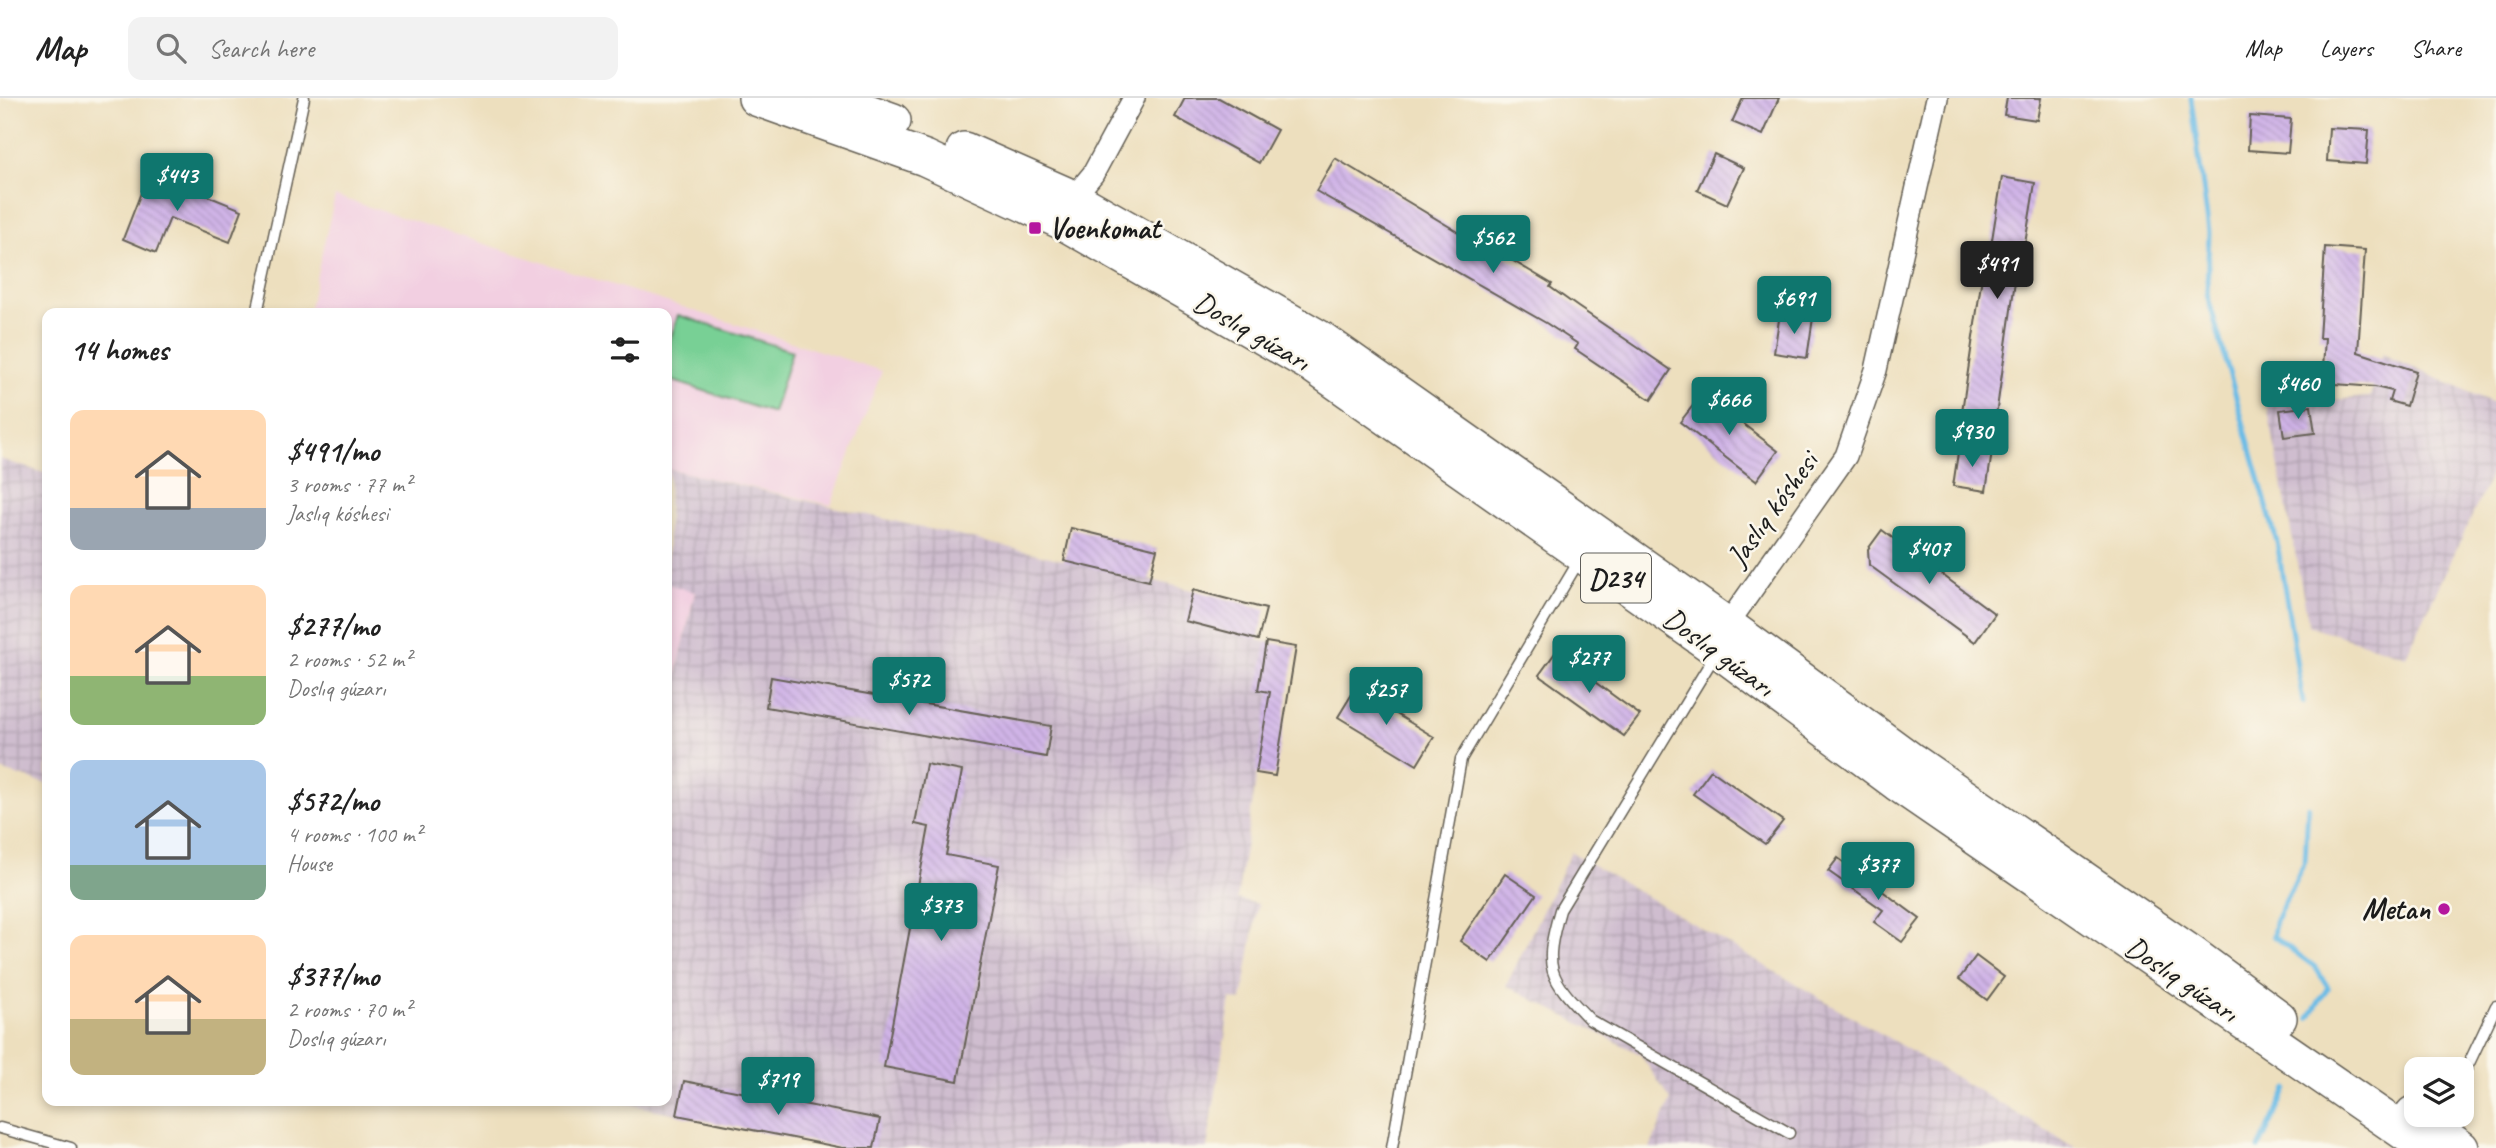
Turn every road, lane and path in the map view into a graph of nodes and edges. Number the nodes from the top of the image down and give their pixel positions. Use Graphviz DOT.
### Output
graph roads {
  1 [pos="304,98"];
  2 [pos="756,98"];
  3 [pos="829,98"];
  4 [pos="1135,98"];
  5 [pos="1937,98"];
  6 [pos="1073,198"];
  7 [pos="258,308"];
  8 [pos="1582,555"];
  9 [pos="1723,638"];
  10 [pos="2496,1006"];
  11 [pos="2472,1057"];
  12 [pos="0,1128"];
  13 [pos="1789,1133"];
  14 [pos="2439,1140"];
  15 [pos="71,1148"];
  16 [pos="1392,1148"];
  1 -- 7 [label="lane"];
  2 -- 8 [label="main road, Doslıq gúzarı / D234"];
  3 -- 6 [label="main road, Doslıq gúzarı / D234"];
  4 -- 6 [label="street"];
  5 -- 9 [label="street, Jaslıq kóshesi"];
  6 -- 9 [label="main road, Doslıq gúzarı / D234"];
  8 -- 9 [label="main road, Doslıq gúzarı / D234"];
  8 -- 16 [label="lane"];
  9 -- 13 [label="lane"];
  9 -- 14 [label="main road, Doslıq gúzarı / D234"];
  10 -- 11 [label="lane"];
  12 -- 15 [label="lane"];
}
